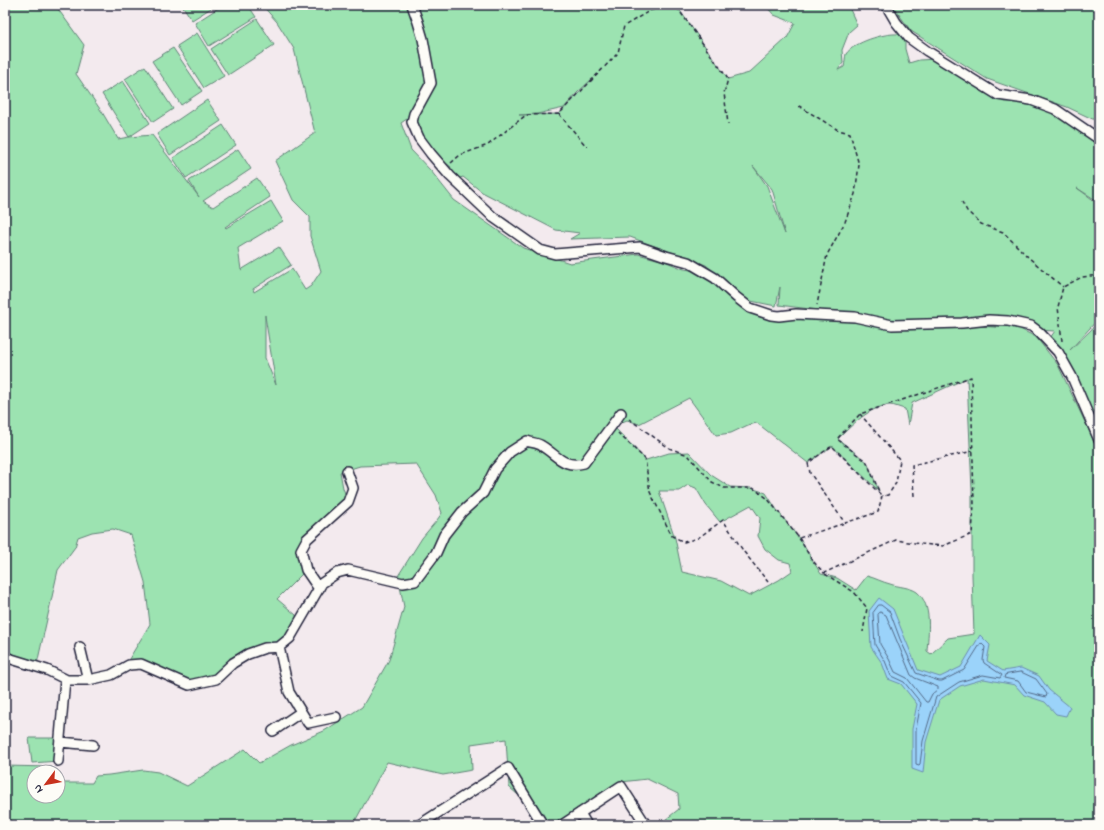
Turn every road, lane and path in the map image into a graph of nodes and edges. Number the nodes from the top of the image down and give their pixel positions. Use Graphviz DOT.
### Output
graph roads {
  1 [pos="412,5"];
  2 [pos="677,5"];
  3 [pos="886,5"];
  4 [pos="799,106"];
  5 [pos="559,114"];
  6 [pos="728,124"];
  7 [pos="1099,139"];
  8 [pos="588,147"];
  9 [pos="444,169"];
  10 [pos="962,202"];
  11 [pos="1099,275"];
  12 [pos="1063,287"];
  13 [pos="815,315"];
  14 [pos="1062,359"];
  15 [pos="621,413"];
  16 [pos="860,414"];
  17 [pos="612,426"];
  18 [pos="1099,440"];
  19 [pos="973,451"];
  20 [pos="347,471"];
  21 [pos="914,496"];
  22 [pos="845,523"];
  23 [pos="799,538"];
  24 [pos="824,573"];
  25 [pos="768,582"];
  26 [pos="319,589"];
  27 [pos="863,632"];
  28 [pos="80,647"];
  29 [pos="279,647"];
  30 [pos="5,657"];
  31 [pos="5,663"];
  32 [pos="65,679"];
  33 [pos="88,680"];
  34 [pos="301,712"];
  35 [pos="336,717"];
  36 [pos="273,731"];
  37 [pos="60,742"];
  38 [pos="93,745"];
  39 [pos="58,761"];
  40 [pos="580,813"];
  41 [pos="420,825"];
  42 [pos="543,825"];
  43 [pos="562,825"];
  44 [pos="587,825"];
  45 [pos="646,825"];
  1 -- 9 [label="street"];
  2 -- 5 [label="path"];
  2 -- 6 [label="path"];
  3 -- 7 [label="street"];
  4 -- 13 [label="path"];
  5 -- 8 [label="path"];
  5 -- 9 [label="path"];
  9 -- 13 [label="street"];
  10 -- 12 [label="path"];
  11 -- 12 [label="path"];
  12 -- 14 [label="path"];
  13 -- 14 [label="street"];
  14 -- 18 [label="street"];
  15 -- 17 [label="street"];
  15 -- 23 [label="path"];
  16 -- 19 [label="path"];
  16 -- 22 [label="path"];
  16 -- 22 [label="path"];
  17 -- 25 [label="path"];
  17 -- 26 [label="street"];
  19 -- 21 [label="path"];
  19 -- 24 [label="path"];
  20 -- 26 [label="street"];
  22 -- 23 [label="path"];
  23 -- 24 [label="path"];
  24 -- 27 [label="path"];
  26 -- 29 [label="street"];
  28 -- 33 [label="street"];
  29 -- 33 [label="street"];
  29 -- 34 [label="street"];
  30 -- 31 [label="street"];
  30 -- 32 [label="street"];
  32 -- 33 [label="street"];
  32 -- 37 [label="street"];
  34 -- 35 [label="street"];
  34 -- 36 [label="street"];
  37 -- 38 [label="street"];
  37 -- 39 [label="street"];
  40 -- 43 [label="street"];
  40 -- 44 [label="street"];
  40 -- 45 [label="street"];
  41 -- 42 [label="street"];
}
